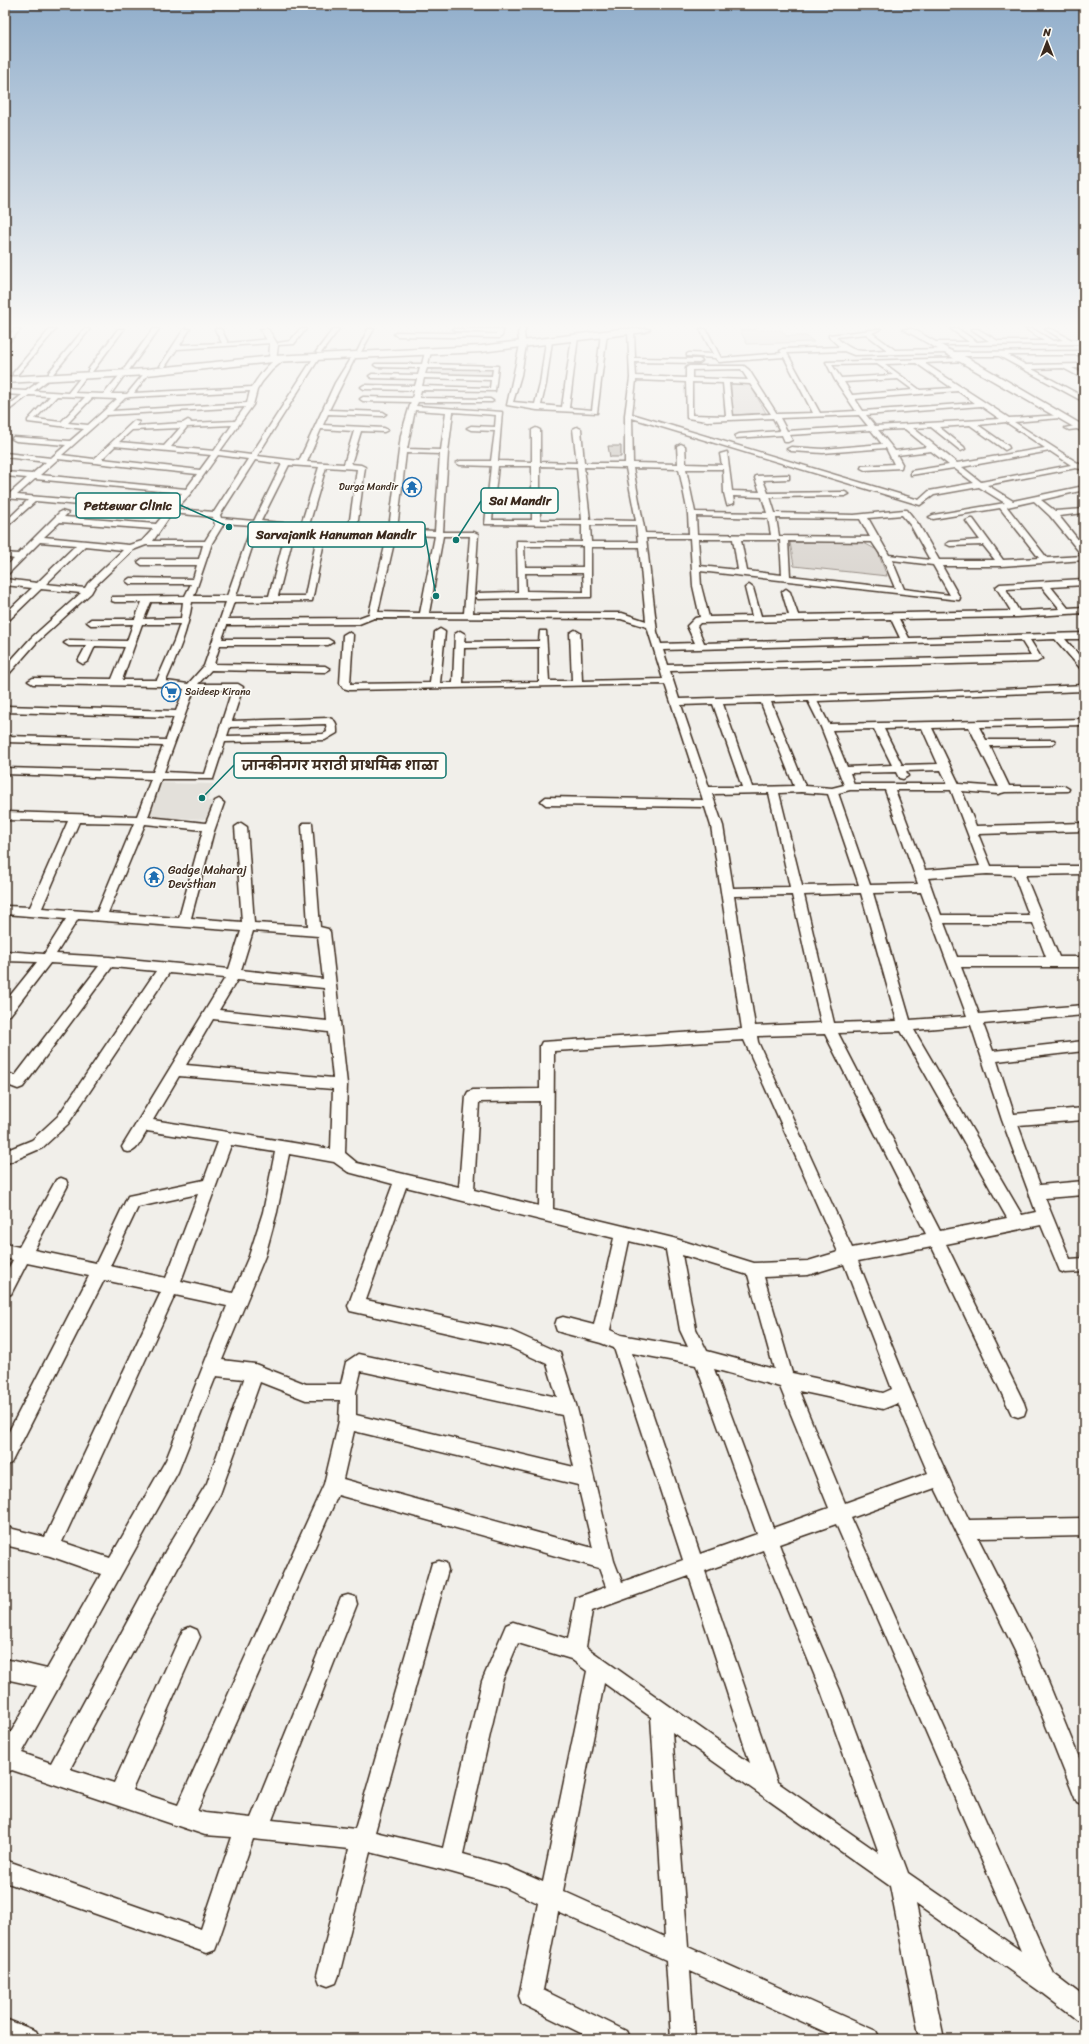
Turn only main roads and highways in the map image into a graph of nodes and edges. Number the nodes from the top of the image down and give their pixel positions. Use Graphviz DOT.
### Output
graph roads {
  1 [pos="1079,427"];
  2 [pos="1084,436"];
  1 -- 2 [label="main road"];
}
